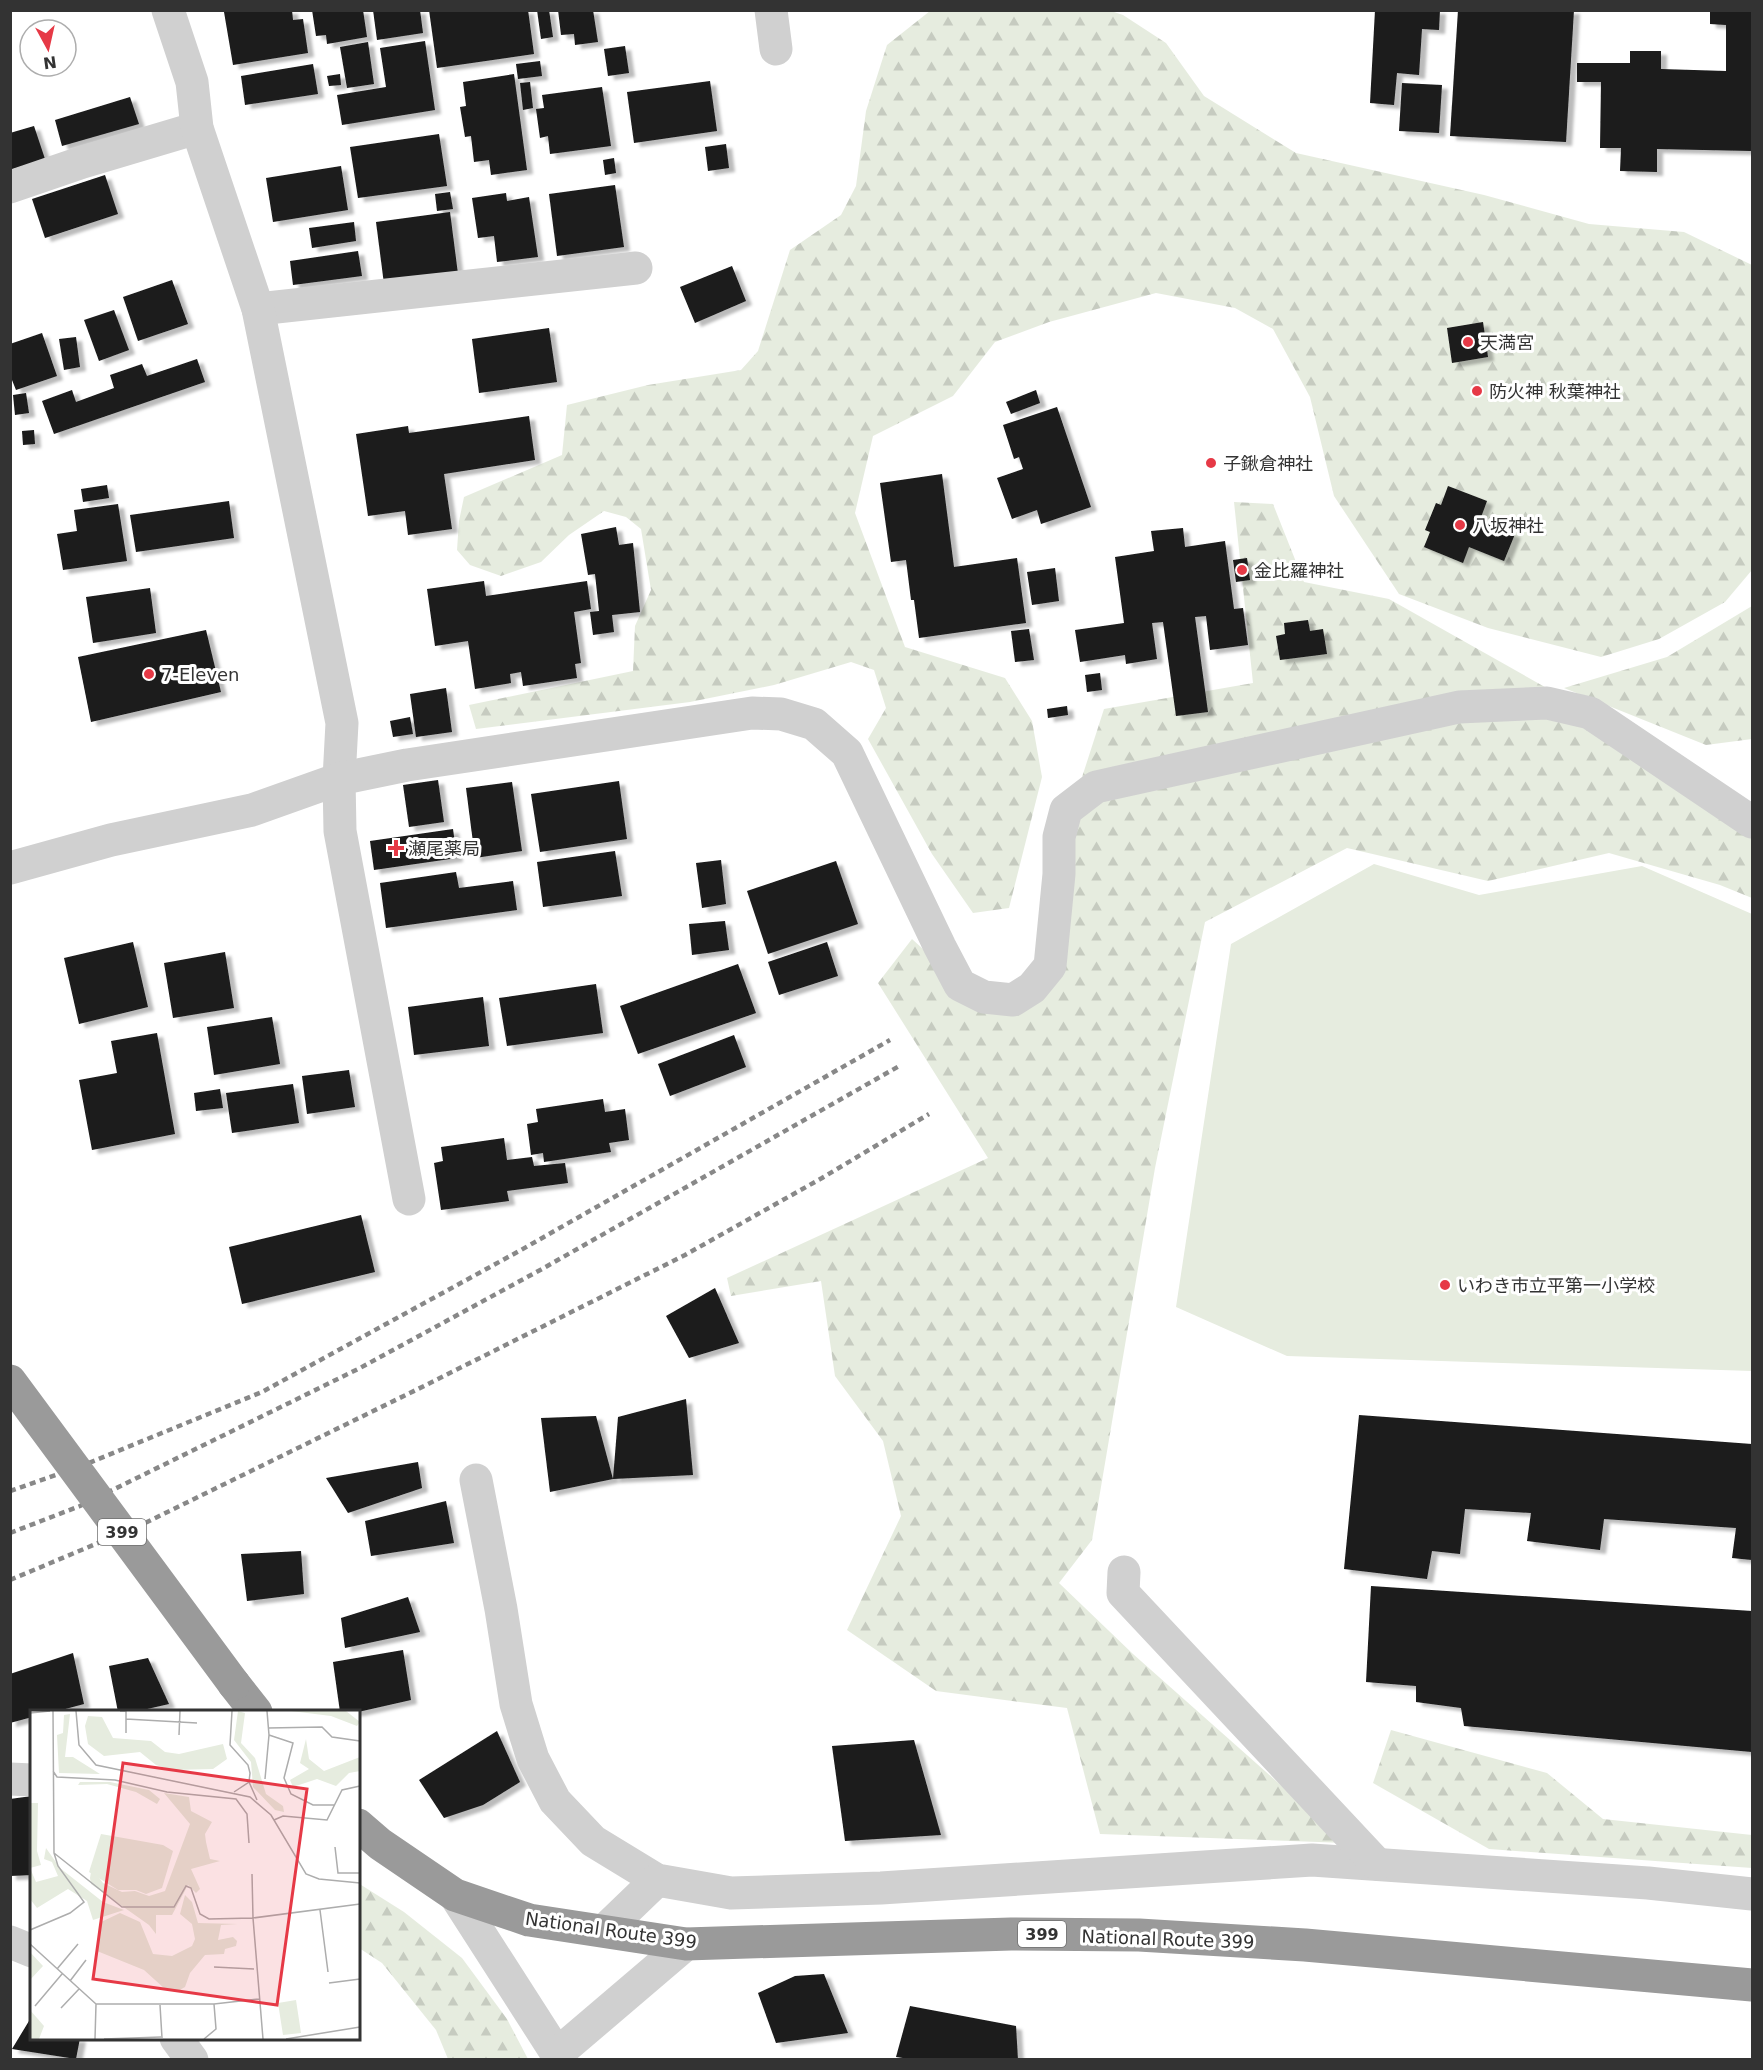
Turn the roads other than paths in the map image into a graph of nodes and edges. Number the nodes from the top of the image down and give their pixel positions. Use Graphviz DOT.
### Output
graph roads {
  1 [pos="771,10"];
  2 [pos="178,15"];
  3 [pos="776,50"];
  4 [pos="197,128"];
  5 [pos="10,187"];
  6 [pos="636,268"];
  7 [pos="258,309"];
  8 [pos="339,778"];
  9 [pos="1752,822"];
  10 [pos="10,868"];
  11 [pos="409,1199"];
  12 [pos="10,1381"];
  13 [pos="476,1480"];
  14 [pos="1124,1572"];
  15 [pos="254,1710"];
  16 [pos="10,1779"];
  17 [pos="30,1780"];
  18 [pos="360,1827"];
  19 [pos="1377,1864"];
  20 [pos="657,1880"];
  21 [pos="1752,1894"];
  22 [pos="454,1895"];
  23 [pos="605,1930"];
  24 [pos="10,1942"];
  25 [pos="686,1944"];
  26 [pos="30,1950"];
  27 [pos="1752,1985"];
  28 [pos="177,2040"];
  29 [pos="557,2057"];
  30 [pos="192,2060"];
  1 -- 3 [label="street"];
  2 -- 4 [label="street"];
  4 -- 5 [label="street"];
  4 -- 7 [label="street"];
  6 -- 7 [label="street"];
  7 -- 8 [label="street"];
  8 -- 9 [label="street"];
  8 -- 10 [label="street"];
  8 -- 11 [label="street"];
  12 -- 15 [label="highway, 399, bridge"];
  13 -- 20 [label="street"];
  14 -- 19 [label="street"];
  16 -- 17 [label="street"];
  18 -- 22 [label="highway, National Route 399 / 399"];
  19 -- 20 [label="street"];
  19 -- 21 [label="street"];
  20 -- 23 [label="street"];
  22 -- 23 [label="highway, National Route 399 / 399"];
  22 -- 29 [label="street"];
  23 -- 25 [label="highway, National Route 399 / 399"];
  24 -- 26 [label="street"];
  25 -- 27 [label="highway, National Route 399 / 399"];
  25 -- 29 [label="street"];
  28 -- 30 [label="street"];
}
